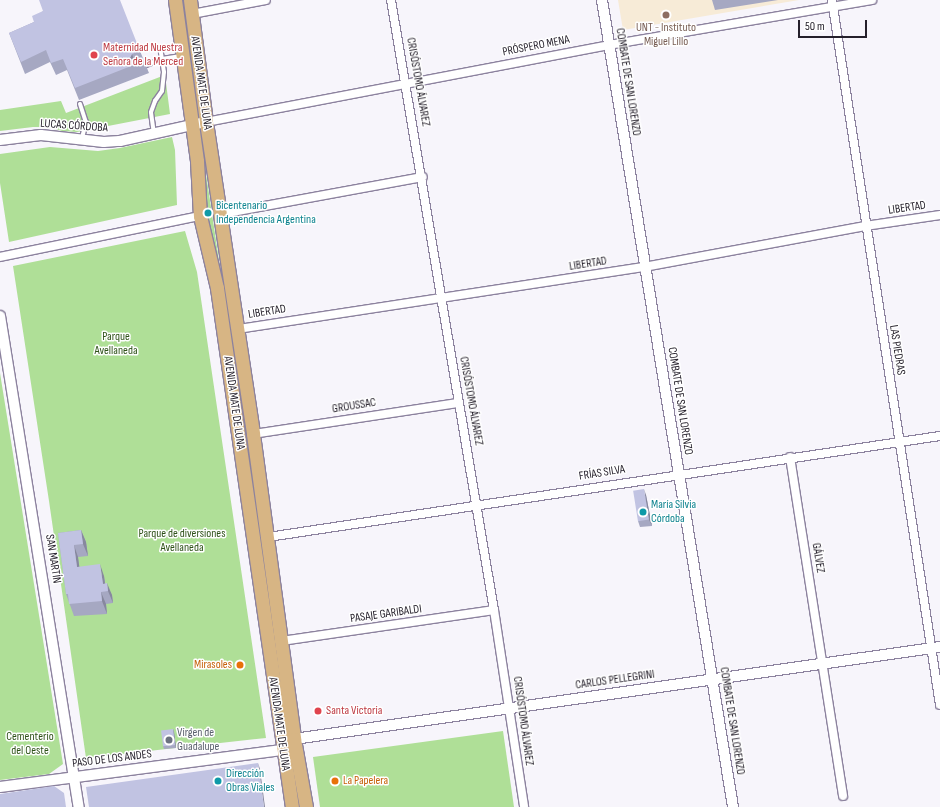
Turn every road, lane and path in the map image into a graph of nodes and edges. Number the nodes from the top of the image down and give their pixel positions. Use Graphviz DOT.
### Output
graph roads {
  1 [pos="175,0"];
  2 [pos="190,0"];
  3 [pos="266,0"];
  4 [pos="391,0"];
  5 [pos="602,0"];
  6 [pos="872,0"];
  7 [pos="832,3"];
  8 [pos="192,14"];
  9 [pos="609,45"];
  10 [pos="161,52"];
  11 [pos="183,55"];
  12 [pos="162,59"];
  13 [pos="138,69"];
  14 [pos="406,82"];
  15 [pos="80,104"];
  16 [pos="206,122"];
  17 [pos="193,125"];
  18 [pos="154,134"];
  19 [pos="82,138"];
  20 [pos="0,140"];
  21 [pos="423,177"];
  22 [pos="221,214"];
  23 [pos="940,215"];
  24 [pos="200,216"];
  25 [pos="865,226"];
  26 [pos="0,257"];
  27 [pos="644,267"];
  28 [pos="442,298"];
  29 [pos="0,316"];
  30 [pos="238,329"];
  31 [pos="459,403"];
  32 [pos="253,434"];
  33 [pos="940,436"];
  34 [pos="899,441"];
  35 [pos="790,457"];
  36 [pos="678,474"];
  37 [pos="476,504"];
  38 [pos="268,537"];
  39 [pos="494,610"];
  40 [pos="282,641"];
  41 [pos="936,647"];
  42 [pos="822,663"];
  43 [pos="713,680"];
  44 [pos="940,704"];
  45 [pos="509,707"];
  46 [pos="294,739"];
  47 [pos="282,750"];
  48 [pos="74,777"];
  49 [pos="0,787"];
  50 [pos="843,796"];
  51 [pos="79,807"];
  52 [pos="292,807"];
  53 [pos="306,807"];
  54 [pos="524,807"];
  55 [pos="733,807"];
  1 -- 11 [label="main road, AVENIDA MATE DE LUNA"];
  2 -- 8 [label="main road, AVENIDA MATE DE LUNA"];
  3 -- 8 [label="street"];
  4 -- 14 [label="street, CRISÓSTOMO ÁLVAREZ"];
  5 -- 9 [label="street, COMBATE DE SAN LORENZO"];
  6 -- 7 [label="street, PRÓSPERO MENA"];
  7 -- 9 [label="street, PRÓSPERO MENA"];
  7 -- 25 [label="street, LAS PIEDRAS"];
  8 -- 16 [label="main road, AVENIDA MATE DE LUNA"];
  9 -- 14 [label="street, PRÓSPERO MENA"];
  9 -- 27 [label="street, COMBATE DE SAN LORENZO"];
  10 -- 12 [label="lane"];
  11 -- 12 [label="lane"];
  11 -- 17 [label="main road, AVENIDA MATE DE LUNA"];
  12 -- 13 [label="lane"];
  12 -- 18 [label="lane"];
  14 -- 16 [label="street, PRÓSPERO MENA"];
  14 -- 21 [label="street, CRISÓSTOMO ÁLVAREZ"];
  15 -- 19 [label="lane"];
  16 -- 17 [label="street, LUCAS CÓRDOBA"];
  16 -- 22 [label="main road, AVENIDA MATE DE LUNA"];
  17 -- 18 [label="street, LUCAS CÓRDOBA"];
  17 -- 24 [label="main road, AVENIDA MATE DE LUNA"];
  18 -- 19 [label="street, LUCAS CÓRDOBA"];
  19 -- 20 [label="street, LUCAS CÓRDOBA"];
  21 -- 22 [label="street"];
  21 -- 28 [label="street, CRISÓSTOMO ÁLVAREZ"];
  22 -- 30 [label="main road, AVENIDA MATE DE LUNA"];
  23 -- 25 [label="street, LIBERTAD"];
  24 -- 26 [label="street"];
  24 -- 47 [label="main road, AVENIDA MATE DE LUNA"];
  25 -- 27 [label="street, LIBERTAD"];
  25 -- 34 [label="street, LAS PIEDRAS"];
  27 -- 28 [label="street, LIBERTAD"];
  27 -- 36 [label="street, COMBATE DE SAN LORENZO"];
  28 -- 30 [label="street, LIBERTAD"];
  28 -- 31 [label="street, CRISÓSTOMO ÁLVAREZ"];
  29 -- 48 [label="street, SAN MARTÍN"];
  30 -- 32 [label="main road, AVENIDA MATE DE LUNA"];
  31 -- 32 [label="street, GROUSSAC"];
  31 -- 37 [label="street, CRISÓSTOMO ÁLVAREZ"];
  32 -- 38 [label="main road, AVENIDA MATE DE LUNA"];
  33 -- 34 [label="street, FRÍAS SILVA"];
  34 -- 35 [label="street, FRÍAS SILVA"];
  34 -- 41 [label="street, LAS PIEDRAS"];
  35 -- 36 [label="street, FRÍAS SILVA"];
  35 -- 42 [label="street, GÁLVEZ"];
  36 -- 37 [label="street, FRÍAS SILVA"];
  36 -- 43 [label="street, COMBATE DE SAN LORENZO"];
  37 -- 38 [label="street, FRÍAS SILVA"];
  37 -- 39 [label="street, CRISÓSTOMO ÁLVAREZ"];
  38 -- 40 [label="main road, AVENIDA MATE DE LUNA"];
  39 -- 40 [label="street, PASAJE GARIBALDI"];
  39 -- 45 [label="street, CRISÓSTOMO ÁLVAREZ"];
  40 -- 46 [label="main road, AVENIDA MATE DE LUNA"];
  41 -- 42 [label="street, CARLOS PELLEGRINI"];
  41 -- 44 [label="street, LAS PIEDRAS"];
  42 -- 43 [label="street, CARLOS PELLEGRINI"];
  42 -- 50 [label="street, GÁLVEZ"];
  43 -- 45 [label="street, CARLOS PELLEGRINI"];
  43 -- 55 [label="street, COMBATE DE SAN LORENZO"];
  45 -- 46 [label="street, CARLOS PELLEGRINI"];
  45 -- 54 [label="street, CRISÓSTOMO ÁLVAREZ"];
  46 -- 47 [label="street"];
  46 -- 53 [label="main road, AVENIDA MATE DE LUNA"];
  47 -- 48 [label="street, PASO DE LOS ANDES"];
  47 -- 52 [label="main road, AVENIDA MATE DE LUNA"];
  48 -- 49 [label="street, PASO DE LOS ANDES"];
  48 -- 51 [label="street, SAN MARTÍN"];
}
